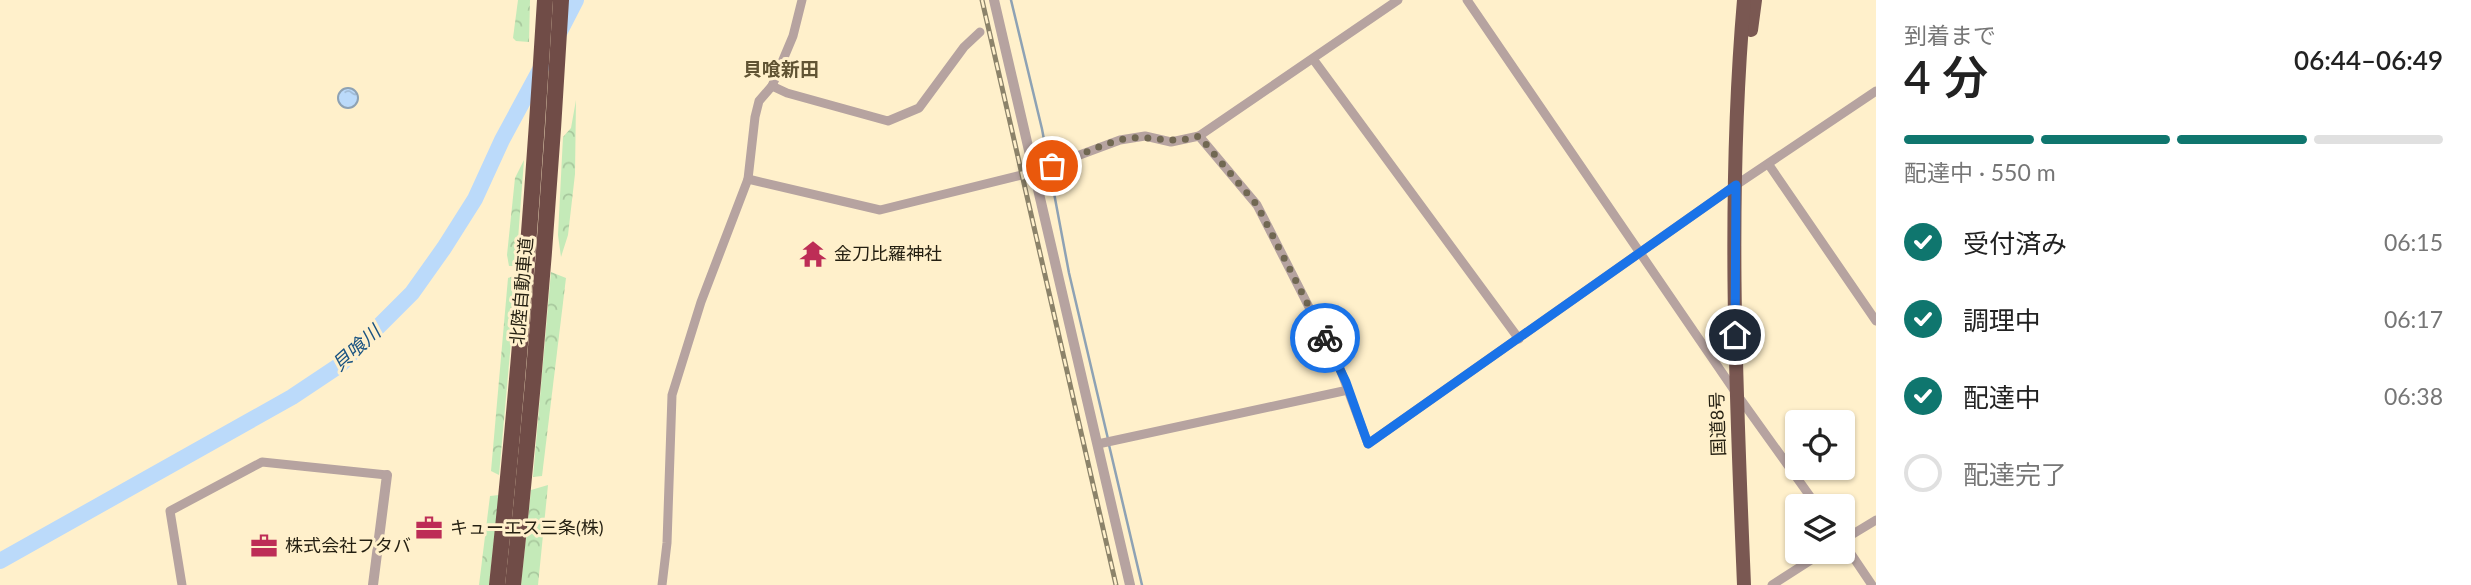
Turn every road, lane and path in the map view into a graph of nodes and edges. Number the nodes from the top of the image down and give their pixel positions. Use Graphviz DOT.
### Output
graph roads {
  1 [pos="545,0"];
  2 [pos="561,0"];
  3 [pos="801,0"];
  4 [pos="994,0"];
  5 [pos="1398,0"];
  6 [pos="1467,0"];
  7 [pos="1744,0"];
  8 [pos="1755,0"];
  9 [pos="981,32"];
  10 [pos="1313,59"];
  11 [pos="772,86"];
  12 [pos="1876,92"];
  13 [pos="1199,136"];
  14 [pos="1737,136"];
  15 [pos="1769,165"];
  16 [pos="1034,172"];
  17 [pos="748,179"];
  18 [pos="1736,185"];
  19 [pos="1641,254"];
  20 [pos="1876,321"];
  21 [pos="1518,338"];
  22 [pos="1348,390"];
  23 [pos="1736,393"];
  24 [pos="1101,443"];
  25 [pos="387,475"];
  26 [pos="1808,494"];
  27 [pos="1876,520"];
  28 [pos="1855,533"];
  29 [pos="1855,559"];
  30 [pos="1805,564"];
  31 [pos="182,585"];
  32 [pos="373,585"];
  33 [pos="497,585"];
  34 [pos="513,585"];
  35 [pos="662,585"];
  36 [pos="1130,585"];
  37 [pos="1744,585"];
  38 [pos="1772,585"];
  39 [pos="1872,585"];
  1 -- 33 [label="highway, 北陸自動車道"];
  2 -- 34 [label="highway, 北陸自動車道"];
  3 -- 11 [label="street"];
  4 -- 16 [label="street"];
  5 -- 10 [label="street"];
  6 -- 19 [label="street"];
  7 -- 14 [label="highway, 国道8号"];
  8 -- 14 [label="highway, 国道8号"];
  9 -- 11 [label="street"];
  10 -- 13 [label="street"];
  10 -- 21 [label="street"];
  11 -- 17 [label="street"];
  12 -- 15 [label="street"];
  13 -- 16 [label="street"];
  13 -- 22 [label="street"];
  14 -- 18 [label="highway, 国道8号"];
  15 -- 18 [label="street"];
  15 -- 20 [label="street"];
  16 -- 17 [label="street"];
  16 -- 24 [label="street"];
  17 -- 35 [label="street"];
  18 -- 19 [label="street"];
  18 -- 23 [label="highway, 国道8号"];
  19 -- 21 [label="street"];
  19 -- 23 [label="street"];
  21 -- 22 [label="street"];
  22 -- 24 [label="street"];
  23 -- 26 [label="street"];
  23 -- 37 [label="highway, 国道8号"];
  24 -- 36 [label="street"];
  25 -- 31 [label="street"];
  25 -- 32 [label="street"];
  27 -- 28 [label="street"];
  29 -- 39 [label="street"];
  30 -- 38 [label="street"];
}
